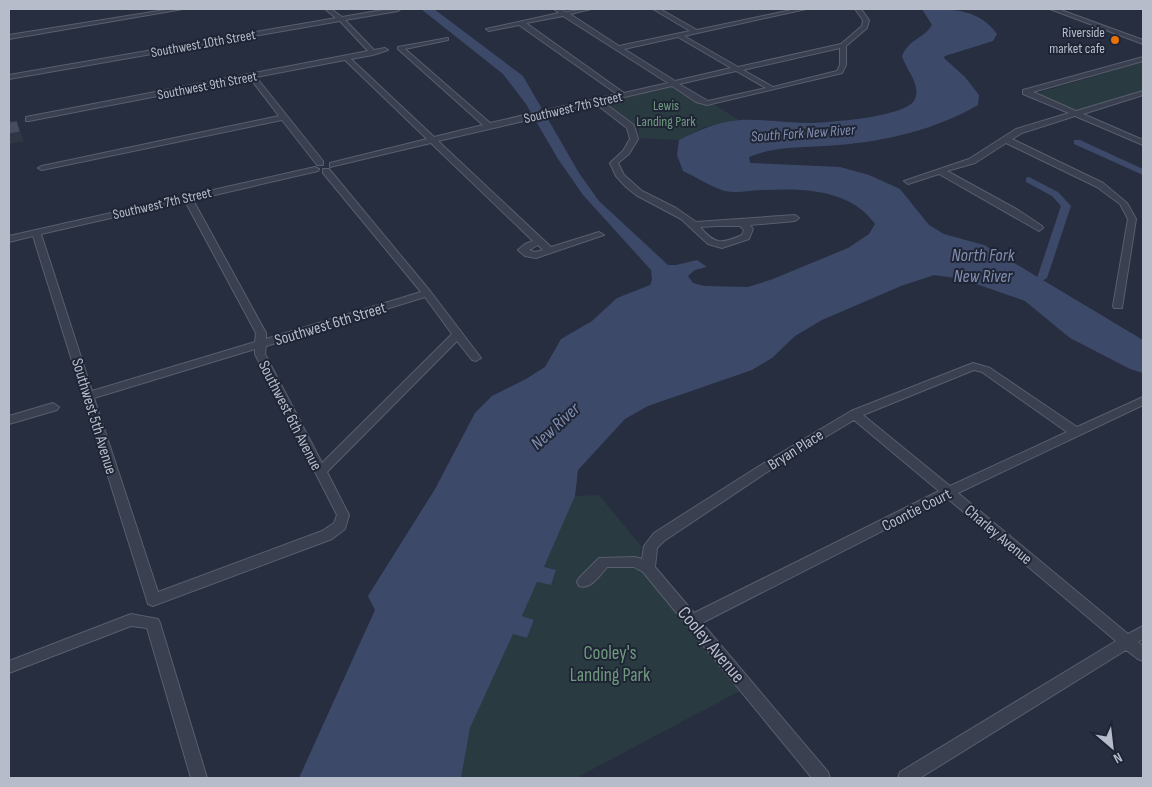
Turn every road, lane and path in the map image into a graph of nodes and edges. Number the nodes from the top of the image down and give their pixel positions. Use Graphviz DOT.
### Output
graph roads {
  1 [pos="180,9"];
  2 [pos="328,9"];
  3 [pos="398,9"];
  4 [pos="557,9"];
  5 [pos="588,9"];
  6 [pos="656,9"];
  7 [pos="756,9"];
  8 [pos="803,9"];
  9 [pos="858,9"];
  10 [pos="1053,9"];
  11 [pos="566,14"];
  12 [pos="770,15"];
  13 [pos="341,19"];
  14 [pos="521,23"];
  15 [pos="489,30"];
  16 [pos="696,31"];
  17 [pos="678,35"];
  18 [pos="9,37"];
  19 [pos="446,39"];
  20 [pos="1143,42"];
  21 [pos="843,45"];
  22 [pos="619,48"];
  23 [pos="384,50"];
  24 [pos="373,53"];
  25 [pos="347,58"];
  26 [pos="1143,59"];
  27 [pos="738,69"];
  28 [pos="252,76"];
  29 [pos="9,77"];
  30 [pos="672,83"];
  31 [pos="772,90"];
  32 [pos="1143,93"];
  33 [pos="623,95"];
  34 [pos="598,101"];
  35 [pos="1076,114"];
  36 [pos="284,117"];
  37 [pos="28,119"];
  38 [pos="488,126"];
  39 [pos="1005,138"];
  40 [pos="435,140"];
  41 [pos="1143,143"];
  42 [pos="324,167"];
  43 [pos="42,168"];
  44 [pos="940,171"];
  45 [pos="908,181"];
  46 [pos="187,197"];
  47 [pos="795,218"];
  48 [pos="742,223"];
  49 [pos="694,225"];
  50 [pos="1039,228"];
  51 [pos="36,232"];
  52 [pos="599,235"];
  53 [pos="9,239"];
  54 [pos="539,242"];
  55 [pos="548,250"];
  56 [pos="427,293"];
  57 [pos="1118,306"];
  58 [pos="458,334"];
  59 [pos="260,344"];
  60 [pos="476,358"];
  61 [pos="89,396"];
  62 [pos="1143,401"];
  63 [pos="53,407"];
  64 [pos="855,414"];
  65 [pos="9,420"];
  66 [pos="1074,431"];
  67 [pos="320,472"];
  68 [pos="949,492"];
  69 [pos="340,526"];
  70 [pos="648,568"];
  71 [pos="584,582"];
  72 [pos="692,622"];
  73 [pos="1143,632"];
  74 [pos="1128,642"];
  75 [pos="1143,655"];
  76 [pos="9,667"];
  77 [pos="199,778"];
  78 [pos="822,778"];
  79 [pos="906,778"];
  1 -- 18 [label="street"];
  2 -- 13 [label="street"];
  3 -- 13 [label="street, Southwest 10th Street"];
  4 -- 11 [label="street"];
  5 -- 11 [label="street"];
  6 -- 16 [label="street"];
  7 -- 12 [label="street"];
  8 -- 12 [label="street"];
  9 -- 21 [label="street"];
  10 -- 20 [label="street"];
  11 -- 14 [label="street"];
  11 -- 22 [label="street"];
  12 -- 16 [label="street"];
  13 -- 24 [label="street"];
  13 -- 29 [label="street, Southwest 10th Street"];
  14 -- 15 [label="street"];
  14 -- 33 [label="street"];
  16 -- 17 [label="street"];
  17 -- 22 [label="street"];
  17 -- 27 [label="street"];
  19 -- 38 [label="street"];
  21 -- 27 [label="street, Southwest 7th Street"];
  21 -- 31 [label="street"];
  22 -- 30 [label="street"];
  23 -- 24 [label="street, Southwest 9th Street"];
  24 -- 25 [label="street, Southwest 9th Street"];
  25 -- 28 [label="street, Southwest 9th Street"];
  25 -- 40 [label="street"];
  26 -- 35 [label="street"];
  27 -- 30 [label="street, Southwest 7th Street"];
  27 -- 31 [label="street"];
  28 -- 36 [label="street"];
  28 -- 37 [label="street, Southwest 9th Street"];
  30 -- 31 [label="street"];
  30 -- 33 [label="street, Southwest 7th Street"];
  32 -- 35 [label="street"];
  33 -- 34 [label="street, Southwest 7th Street"];
  34 -- 38 [label="street, Southwest 7th Street"];
  34 -- 49 [label="street"];
  35 -- 39 [label="street"];
  35 -- 41 [label="street"];
  36 -- 42 [label="street"];
  36 -- 43 [label="street"];
  38 -- 40 [label="street, Southwest 7th Street"];
  39 -- 44 [label="street"];
  39 -- 57 [label="street"];
  40 -- 42 [label="street, Southwest 7th Street"];
  40 -- 54 [label="street"];
  42 -- 46 [label="street, Southwest 7th Street"];
  42 -- 56 [label="street"];
  44 -- 45 [label="street"];
  44 -- 50 [label="street"];
  46 -- 51 [label="street, Southwest 7th Street"];
  46 -- 59 [label="street, Southwest 6th Avenue"];
  47 -- 48 [label="street"];
  48 -- 49 [label="street"];
  48 -- 49 [label="street"];
  51 -- 53 [label="street, Southwest 7th Street"];
  51 -- 61 [label="street, Southwest 5th Avenue"];
  52 -- 55 [label="street"];
  54 -- 55 [label="street"];
  54 -- 55 [label="street"];
  56 -- 58 [label="street"];
  56 -- 59 [label="street, Southwest 6th Street"];
  58 -- 60 [label="street"];
  58 -- 67 [label="street"];
  59 -- 61 [label="street, Southwest 6th Street"];
  59 -- 67 [label="street, Southwest 6th Avenue"];
  61 -- 69 [label="street, Southwest 5th Avenue"];
  62 -- 66 [label="street, Coontie Court"];
  63 -- 65 [label="street"];
  64 -- 66 [label="street, Bryan Place"];
  64 -- 68 [label="street, Charley Avenue"];
  64 -- 70 [label="street, Bryan Place"];
  66 -- 68 [label="street, Coontie Court"];
  67 -- 69 [label="street, Southwest 6th Avenue"];
  68 -- 72 [label="street, Coontie Court"];
  68 -- 74 [label="street, Charley Avenue"];
  70 -- 71 [label="street"];
  70 -- 72 [label="street, Cooley Avenue"];
  72 -- 78 [label="street, Cooley Avenue"];
  73 -- 74 [label="street"];
  74 -- 75 [label="street, Charley Avenue"];
  74 -- 79 [label="street"];
  76 -- 77 [label="street"];
}
